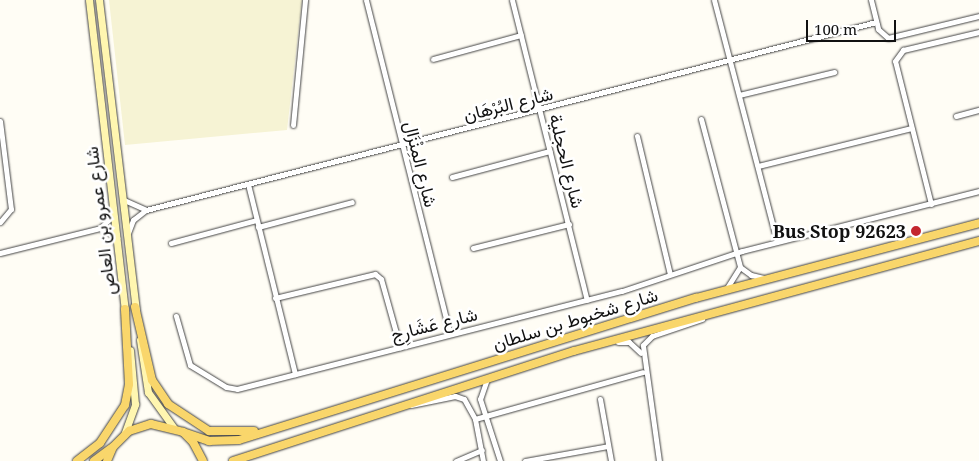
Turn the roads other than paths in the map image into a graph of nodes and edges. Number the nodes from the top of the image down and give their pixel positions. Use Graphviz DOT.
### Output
graph roads {
  1 [pos="89,0"];
  2 [pos="99,0"];
  3 [pos="305,0"];
  4 [pos="366,0"];
  5 [pos="512,0"];
  6 [pos="714,0"];
  7 [pos="870,0"];
  8 [pos="979,16"];
  9 [pos="876,22"];
  10 [pos="979,32"];
  11 [pos="521,34"];
  12 [pos="434,59"];
  13 [pos="729,62"];
  14 [pos="834,72"];
  15 [pos="739,95"];
  16 [pos="979,110"];
  17 [pos="540,111"];
  18 [pos="956,116"];
  19 [pos="701,119"];
  20 [pos="0,121"];
  21 [pos="293,125"];
  22 [pos="911,128"];
  23 [pos="636,136"];
  24 [pos="402,145"];
  25 [pos="550,151"];
  26 [pos="758,166"];
  27 [pos="452,178"];
  28 [pos="248,184"];
  29 [pos="979,191"];
  30 [pos="124,200"];
  31 [pos="352,202"];
  32 [pos="931,204"];
  33 [pos="146,210"];
  34 [pos="114,214"];
  35 [pos="256,220"];
  36 [pos="0,222"];
  37 [pos="979,223"];
  38 [pos="569,224"];
  39 [pos="258,227"];
  40 [pos="100,228"];
  41 [pos="128,235"];
  42 [pos="117,238"];
  43 [pos="777,241"];
  44 [pos="979,241"];
  45 [pos="171,243"];
  46 [pos="474,248"];
  47 [pos="0,253"];
  48 [pos="737,253"];
  49 [pos="740,267"];
  50 [pos="670,274"];
  51 [pos="770,278"];
  52 [pos="724,290"];
  53 [pos="275,298"];
  54 [pos="586,300"];
  55 [pos="136,307"];
  56 [pos="125,309"];
  57 [pos="713,312"];
  58 [pos="176,316"];
  59 [pos="450,334"];
  60 [pos="400,347"];
  61 [pos="574,351"];
  62 [pos="641,353"];
  63 [pos="644,372"];
  64 [pos="295,374"];
  65 [pos="487,379"];
  66 [pos="600,399"];
  67 [pos="403,404"];
  68 [pos="345,406"];
  69 [pos="485,416"];
  70 [pos="475,418"];
  71 [pos="174,428"];
  72 [pos="183,432"];
  73 [pos="123,437"];
  74 [pos="492,445"];
  75 [pos="608,446"];
  76 [pos="113,447"];
  77 [pos="482,449"];
  78 [pos="566,455"];
  79 [pos="76,461"];
  80 [pos="94,461"];
  81 [pos="107,461"];
  82 [pos="203,461"];
  83 [pos="233,461"];
  84 [pos="456,461"];
  85 [pos="483,461"];
  86 [pos="500,461"];
  87 [pos="525,461"];
  88 [pos="566,461"];
  89 [pos="611,461"];
  90 [pos="659,461"];
  1 -- 34 [label="main road, شارع عمرو بن العاص"];
  2 -- 30 [label="main road, شارع عمرو بن العاص"];
  3 -- 21 [label="street"];
  4 -- 24 [label="street, شارع المِنْزَال"];
  5 -- 11 [label="street, شارع الحجلية"];
  6 -- 13 [label="street"];
  7 -- 9 [label="street"];
  8 -- 9 [label="street"];
  9 -- 13 [label="street, شارع البُرْهَان"];
  10 -- 22 [label="street"];
  11 -- 12 [label="street"];
  11 -- 17 [label="street, شارع الحجلية"];
  13 -- 15 [label="street"];
  13 -- 17 [label="street, شارع البُرْهَان"];
  14 -- 15 [label="street"];
  15 -- 26 [label="street"];
  16 -- 18 [label="street"];
  17 -- 24 [label="street, شارع البُرْهَان"];
  17 -- 25 [label="street, شارع الحجلية"];
  19 -- 48 [label="street"];
  20 -- 36 [label="street"];
  22 -- 26 [label="street"];
  22 -- 32 [label="street"];
  23 -- 50 [label="street"];
  24 -- 28 [label="street, شارع البُرْهَان"];
  24 -- 59 [label="street, شارع المِنْزَال"];
  25 -- 27 [label="street"];
  25 -- 38 [label="street, شارع الحجلية"];
  26 -- 43 [label="street"];
  28 -- 33 [label="street, شارع البُرْهَان"];
  28 -- 35 [label="street"];
  29 -- 32 [label="street, شارع عَشَارِج"];
  30 -- 33 [label="street"];
  30 -- 41 [label="main road, شارع عمرو بن العاص"];
  31 -- 39 [label="street"];
  32 -- 43 [label="street, شارع عَشَارِج"];
  33 -- 41 [label="street"];
  34 -- 40 [label="street"];
  34 -- 42 [label="main road, شارع عمرو بن العاص"];
  35 -- 39 [label="street"];
  35 -- 45 [label="street"];
  37 -- 51 [label="main road, شارع شخبوط بن سلطان"];
  38 -- 46 [label="street"];
  38 -- 54 [label="street, شارع الحجلية"];
  39 -- 53 [label="street"];
  40 -- 42 [label="street"];
  40 -- 47 [label="street"];
  41 -- 55 [label="main road, شارع عمرو بن العاص"];
  42 -- 56 [label="main road, شارع عمرو بن العاص"];
  43 -- 48 [label="street, شارع عَشَارِج"];
  44 -- 57 [label="main road, شارع شخبوط بن سلطان"];
  48 -- 49 [label="street"];
  48 -- 50 [label="street, شارع عَشَارِج"];
  49 -- 51 [label="street"];
  49 -- 52 [label="street"];
  50 -- 54 [label="street, شارع عَشَارِج"];
  51 -- 52 [label="main road, شارع شخبوط بن سلطان"];
  52 -- 68 [label="main road, شارع شخبوط بن سلطان"];
  53 -- 60 [label="street"];
  53 -- 64 [label="street"];
  54 -- 59 [label="street, شارع عَشَارِج"];
  55 -- 68 [label="main road"];
  55 -- 71 [label="main road, شارع عمرو بن العاص"];
  56 -- 73 [label="main road, شارع عمرو بن العاص"];
  56 -- 79 [label="main road"];
  57 -- 61 [label="main road, شارع شخبوط بن سلطان"];
  57 -- 62 [label="street"];
  58 -- 64 [label="street, شارع عَشَارِج"];
  59 -- 60 [label="street, شارع عَشَارِج"];
  60 -- 64 [label="street, شارع عَشَارِج"];
  61 -- 62 [label="street"];
  61 -- 65 [label="main road, شارع شخبوط بن سلطان"];
  62 -- 63 [label="street"];
  63 -- 69 [label="street"];
  63 -- 90 [label="street"];
  65 -- 67 [label="main road, شارع شخبوط بن سلطان"];
  65 -- 69 [label="street"];
  66 -- 75 [label="street"];
  67 -- 70 [label="street"];
  67 -- 83 [label="main road, شارع شخبوط بن سلطان"];
  68 -- 72 [label="main road, شارع شخبوط بن سلطان"];
  69 -- 70 [label="street"];
  69 -- 74 [label="street"];
  70 -- 77 [label="street"];
  71 -- 72 [label="main road, شارع شخبوط بن سلطان"];
  71 -- 73 [label="main road, شارع شخبوط بن سلطان"];
  72 -- 82 [label="main road"];
  73 -- 76 [label="main road"];
  74 -- 77 [label="street"];
  74 -- 86 [label="street"];
  75 -- 78 [label="street"];
  75 -- 89 [label="street"];
  76 -- 80 [label="main road"];
  76 -- 81 [label="main road"];
  77 -- 84 [label="street"];
  77 -- 85 [label="street"];
  78 -- 87 [label="street"];
  78 -- 88 [label="street"];
}
